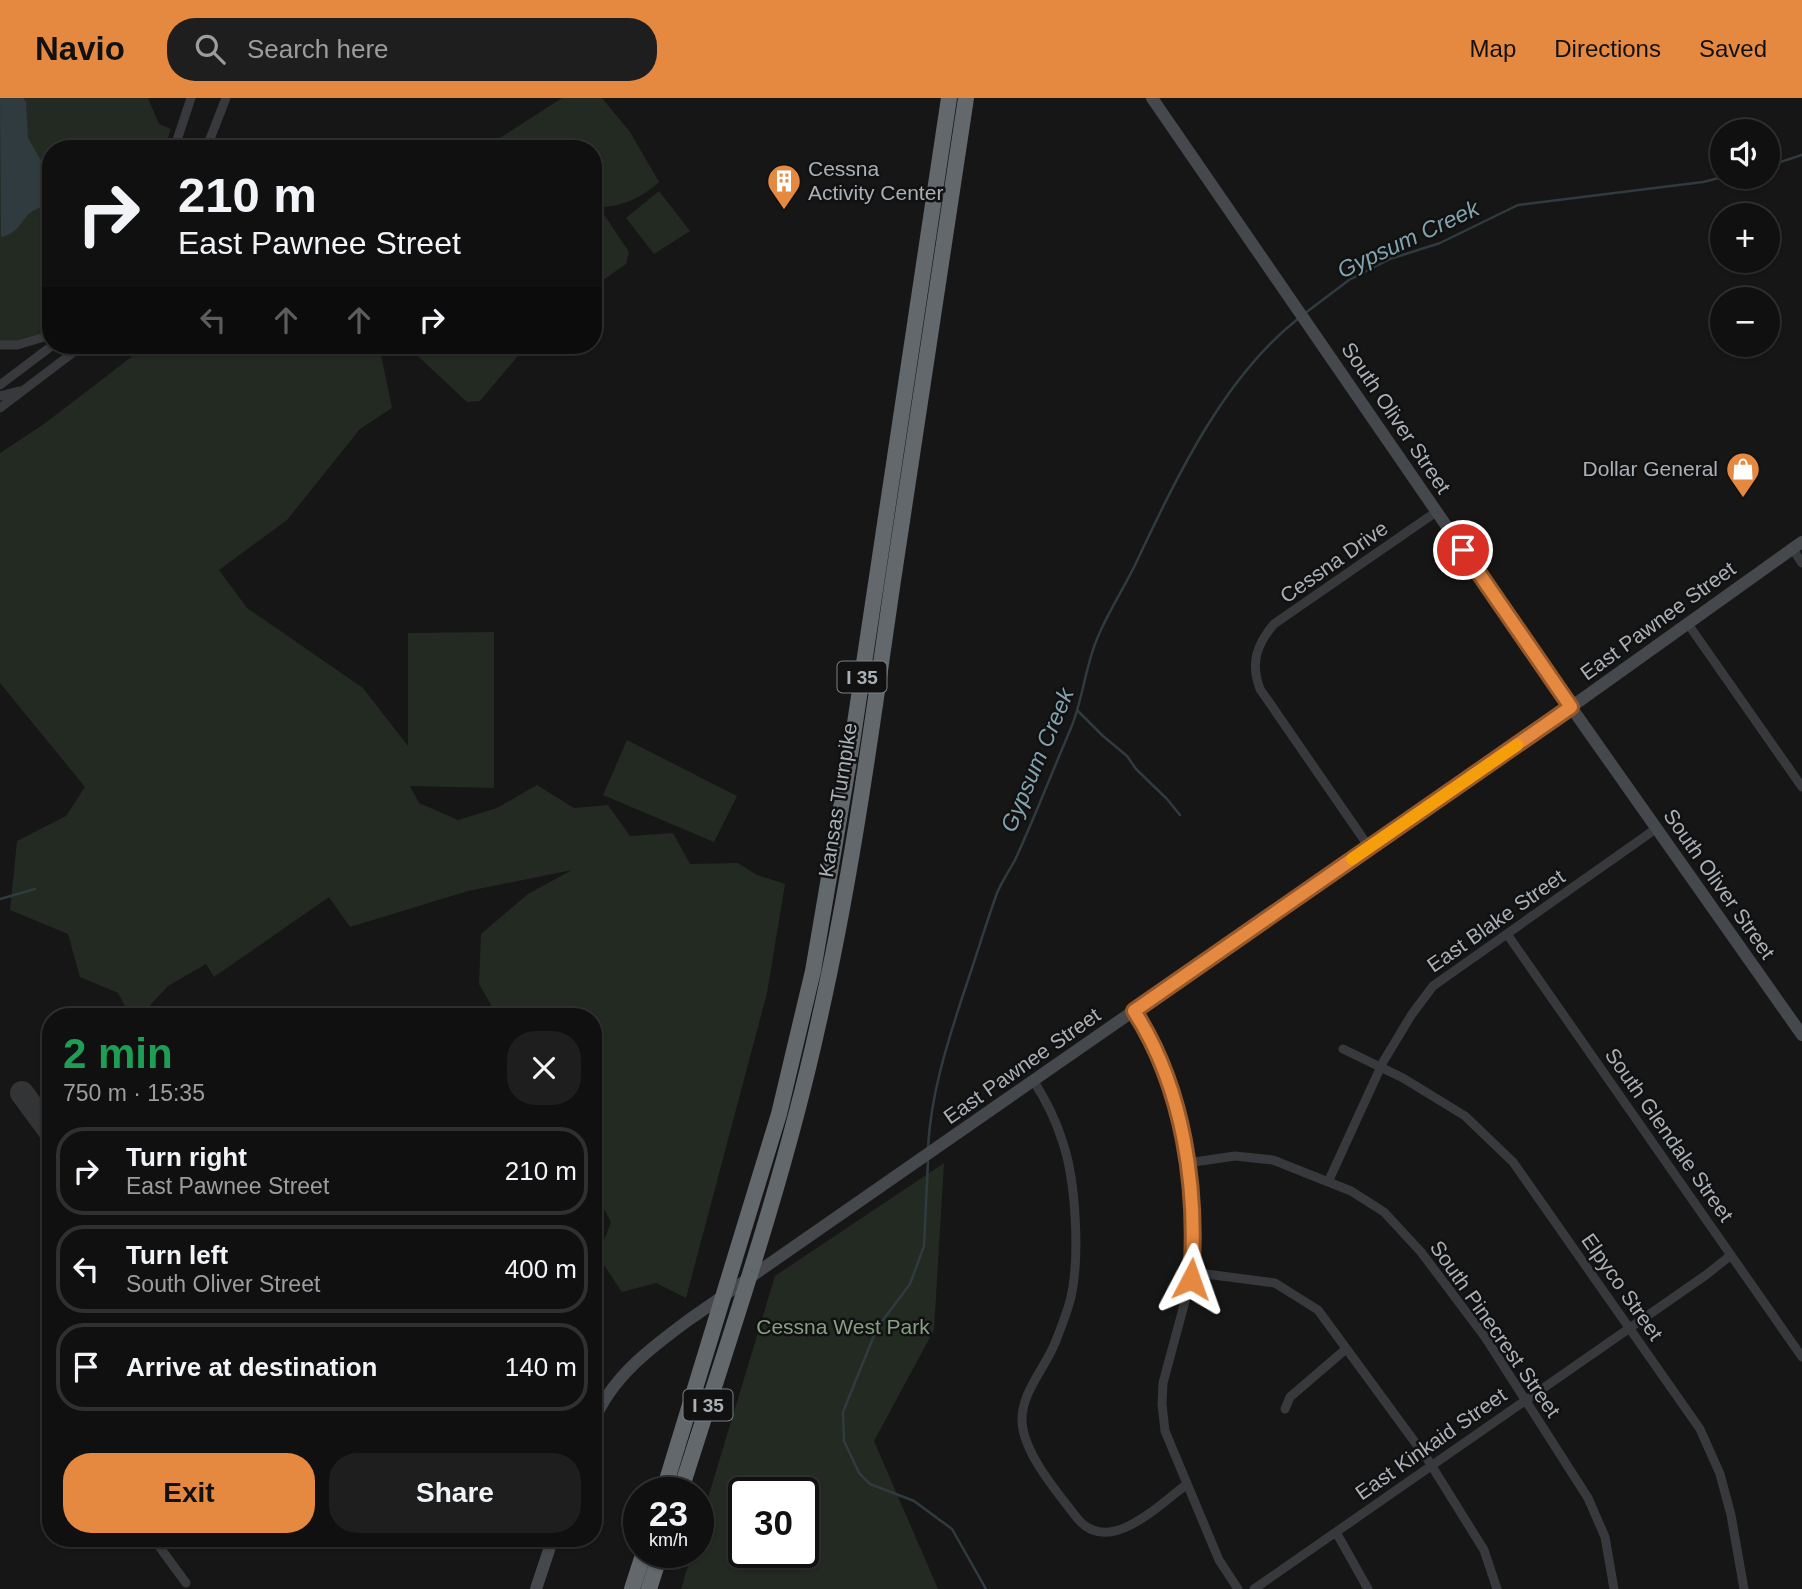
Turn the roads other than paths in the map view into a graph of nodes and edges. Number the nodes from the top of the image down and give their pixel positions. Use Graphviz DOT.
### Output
graph roads {
  1 [pos="191,98"];
  2 [pos="226,98"];
  3 [pos="949,98"];
  4 [pos="967,98"];
  5 [pos="1152,98"];
  6 [pos="177,140"];
  7 [pos="210,140"];
  8 [pos="42,338"];
  9 [pos="0,345"];
  10 [pos="42,353"];
  11 [pos="71,354"];
  12 [pos="0,385"];
  13 [pos="22,390"];
  14 [pos="0,396"];
  15 [pos="0,408"];
  16 [pos="1436,512"];
  17 [pos="1797,545"];
  18 [pos="1802,563"];
  19 [pos="1688,624"];
  20 [pos="1571,707"];
  21 [pos="1802,787"];
  22 [pos="1657,828"];
  23 [pos="1370,847"];
  24 [pos="1507,934"];
  25 [pos="1134,1011"];
  26 [pos="1802,1035"];
  27 [pos="1343,1048"];
  28 [pos="1380,1068"];
  29 [pos="1033,1080"];
  30 [pos="1187,1163"];
  31 [pos="1328,1182"];
  32 [pos="1731,1255"];
  33 [pos="1192,1272"];
  34 [pos="1629,1328"];
  35 [pos="1346,1349"];
  36 [pos="1802,1357"];
  37 [pos="1525,1399"];
  38 [pos="602,1406"];
  39 [pos="1285,1409"];
  40 [pos="1432,1467"];
  41 [pos="668,1477"];
  42 [pos="685,1477"];
  43 [pos="1186,1485"];
  44 [pos="1336,1532"];
  45 [pos="160,1547"];
  46 [pos="550,1547"];
  47 [pos="639,1568"];
  48 [pos="656,1568"];
  49 [pos="186,1583"];
  50 [pos="536,1589"];
  51 [pos="632,1589"];
  52 [pos="649,1589"];
  53 [pos="1238,1589"];
  54 [pos="1254,1589"];
  55 [pos="1368,1589"];
  56 [pos="1497,1589"];
  57 [pos="1614,1589"];
  58 [pos="1744,1589"];
  1 -- 6 [label="street"];
  2 -- 7 [label="street"];
  3 -- 41 [label="highway, Kansas Turnpike / I 35"];
  4 -- 42 [label="highway, Kansas Turnpike / I 35"];
  5 -- 16 [label="main road, South Oliver Street"];
  8 -- 9 [label="street"];
  10 -- 12 [label="street"];
  11 -- 13 [label="street"];
  13 -- 14 [label="street"];
  13 -- 15 [label="street"];
  16 -- 20 [label="main road, South Oliver Street"];
  16 -- 23 [label="street, Cessna Drive"];
  17 -- 18 [label="street"];
  17 -- 19 [label="main road, East Pawnee Street"];
  19 -- 20 [label="main road, East Pawnee Street"];
  19 -- 21 [label="street"];
  20 -- 22 [label="main road, South Oliver Street"];
  20 -- 23 [label="main road, East Pawnee Street"];
  22 -- 24 [label="street, East Blake Street"];
  22 -- 26 [label="main road, South Oliver Street"];
  23 -- 25 [label="main road, East Pawnee Street"];
  24 -- 28 [label="street, East Blake Street"];
  24 -- 32 [label="street, South Glendale Street"];
  25 -- 29 [label="main road, East Pawnee Street"];
  25 -- 30 [label="street"];
  27 -- 28 [label="street, Elpyco Street"];
  28 -- 31 [label="street, East Blake Street"];
  28 -- 34 [label="street, Elpyco Street"];
  29 -- 38 [label="main road, East Pawnee Street"];
  29 -- 43 [label="street"];
  30 -- 31 [label="street, South Pinecrest Street"];
  30 -- 33 [label="street"];
  31 -- 37 [label="street, South Pinecrest Street"];
  32 -- 34 [label="street, East Kinkaid Street"];
  32 -- 36 [label="street, South Glendale Street"];
  33 -- 35 [label="street"];
  33 -- 43 [label="street"];
  34 -- 37 [label="street, East Kinkaid Street"];
  34 -- 58 [label="street, Elpyco Street"];
  35 -- 39 [label="street"];
  35 -- 40 [label="street"];
  37 -- 40 [label="street, East Kinkaid Street"];
  37 -- 57 [label="street, South Pinecrest Street"];
  40 -- 44 [label="street, East Kinkaid Street"];
  40 -- 56 [label="street"];
  43 -- 53 [label="street"];
  44 -- 54 [label="street, East Kinkaid Street"];
  44 -- 55 [label="street"];
  45 -- 49 [label="street"];
  46 -- 50 [label="main road"];
  47 -- 51 [label="highway"];
  48 -- 52 [label="highway"];
}
